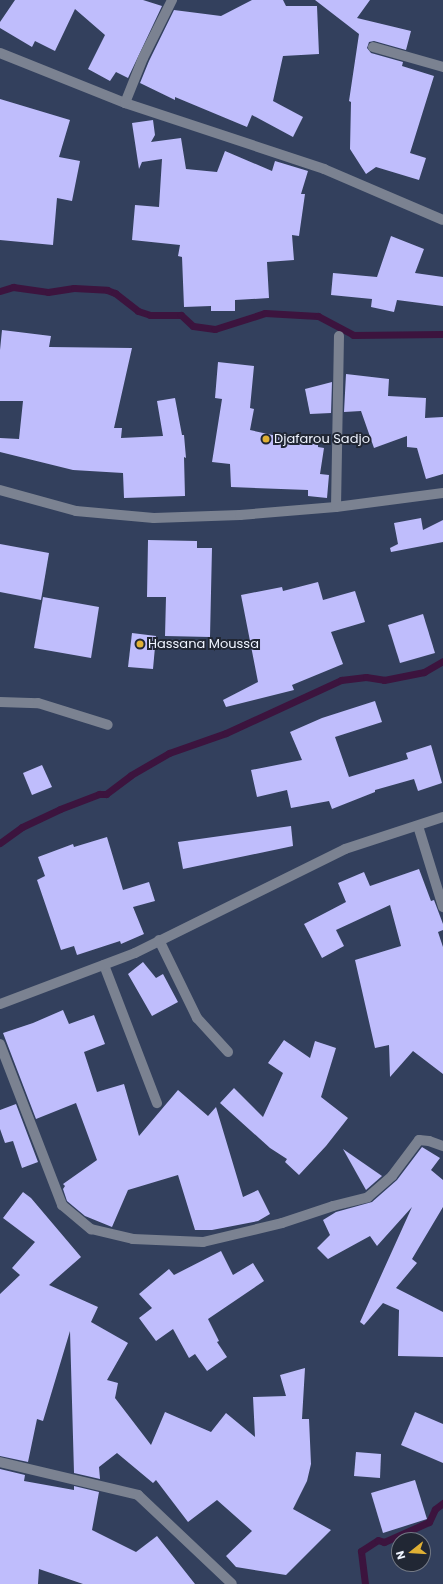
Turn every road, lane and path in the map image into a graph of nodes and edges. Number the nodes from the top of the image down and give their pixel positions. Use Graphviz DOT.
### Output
graph roads {
  1 [pos="172,0"];
  2 [pos="373,47"];
  3 [pos="0,53"];
  4 [pos="443,67"];
  5 [pos="125,103"];
  6 [pos="443,220"];
  7 [pos="339,336"];
  8 [pos="0,490"];
  9 [pos="443,493"];
  10 [pos="336,507"];
  11 [pos="0,702"];
  12 [pos="108,725"];
  13 [pos="443,817"];
  14 [pos="418,826"];
  15 [pos="443,907"];
  16 [pos="159,940"];
  17 [pos="104,965"];
  18 [pos="0,1004"];
  19 [pos="0,1044"];
  20 [pos="228,1052"];
  21 [pos="157,1102"];
  22 [pos="443,1146"];
  23 [pos="0,1462"];
  24 [pos="232,1584"];
  1 -- 5 [label="street"];
  2 -- 4 [label="street"];
  3 -- 5 [label="street"];
  5 -- 6 [label="street"];
  7 -- 10 [label="street"];
  8 -- 10 [label="street"];
  9 -- 10 [label="street"];
  11 -- 12 [label="street"];
  13 -- 14 [label="street"];
  14 -- 15 [label="street"];
  14 -- 16 [label="street"];
  16 -- 17 [label="street"];
  16 -- 20 [label="street"];
  17 -- 18 [label="street"];
  17 -- 21 [label="street"];
  19 -- 22 [label="street"];
  23 -- 24 [label="street"];
}
